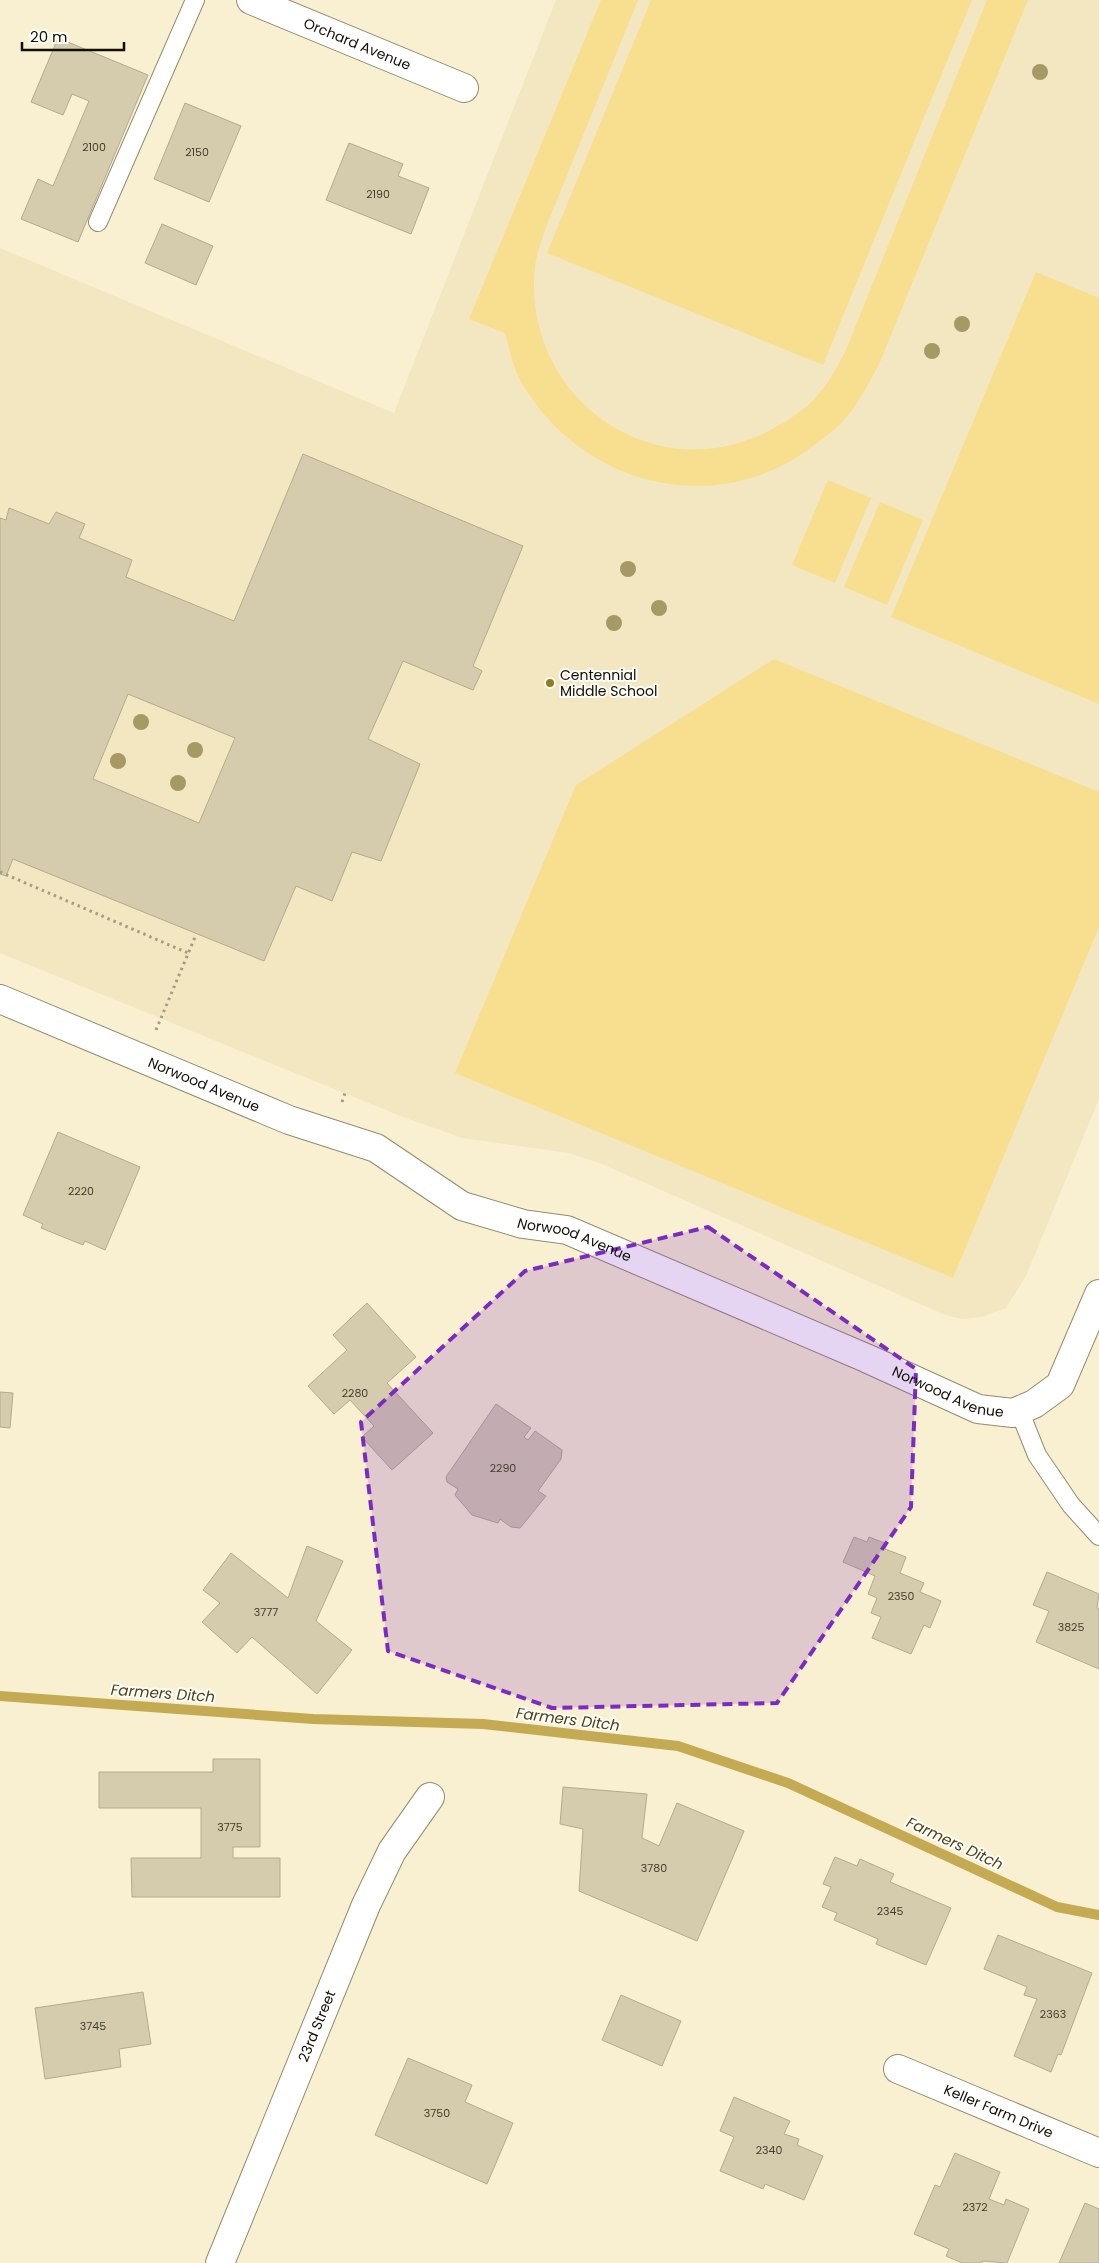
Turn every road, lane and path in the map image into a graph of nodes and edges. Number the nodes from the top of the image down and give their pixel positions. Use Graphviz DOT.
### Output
graph roads {
  1 [pos="195,0"];
  2 [pos="251,0"];
  3 [pos="464,88"];
  4 [pos="98,222"];
  5 [pos="0,872"];
  6 [pos="195,937"];
  7 [pos="188,953"];
  8 [pos="0,999"];
  9 [pos="144,1058"];
  10 [pos="345,1093"];
  11 [pos="342,1102"];
  12 [pos="1099,1294"];
  13 [pos="1019,1410"];
  14 [pos="1099,1536"];
  15 [pos="430,1797"];
  16 [pos="898,2069"];
  17 [pos="1099,2153"];
  18 [pos="220,2263"];
  1 -- 4 [label="lane"];
  2 -- 3 [label="street, Orchard Avenue"];
  5 -- 7 [label="path"];
  6 -- 7 [label="path"];
  7 -- 9 [label="path"];
  8 -- 9 [label="street, Norwood Avenue"];
  9 -- 13 [label="street, Norwood Avenue"];
  10 -- 11 [label="path"];
  12 -- 13 [label="street, Norwood Avenue"];
  13 -- 14 [label="lane"];
  15 -- 18 [label="street, 23rd Street"];
  16 -- 17 [label="street, Keller Farm Drive"];
}
